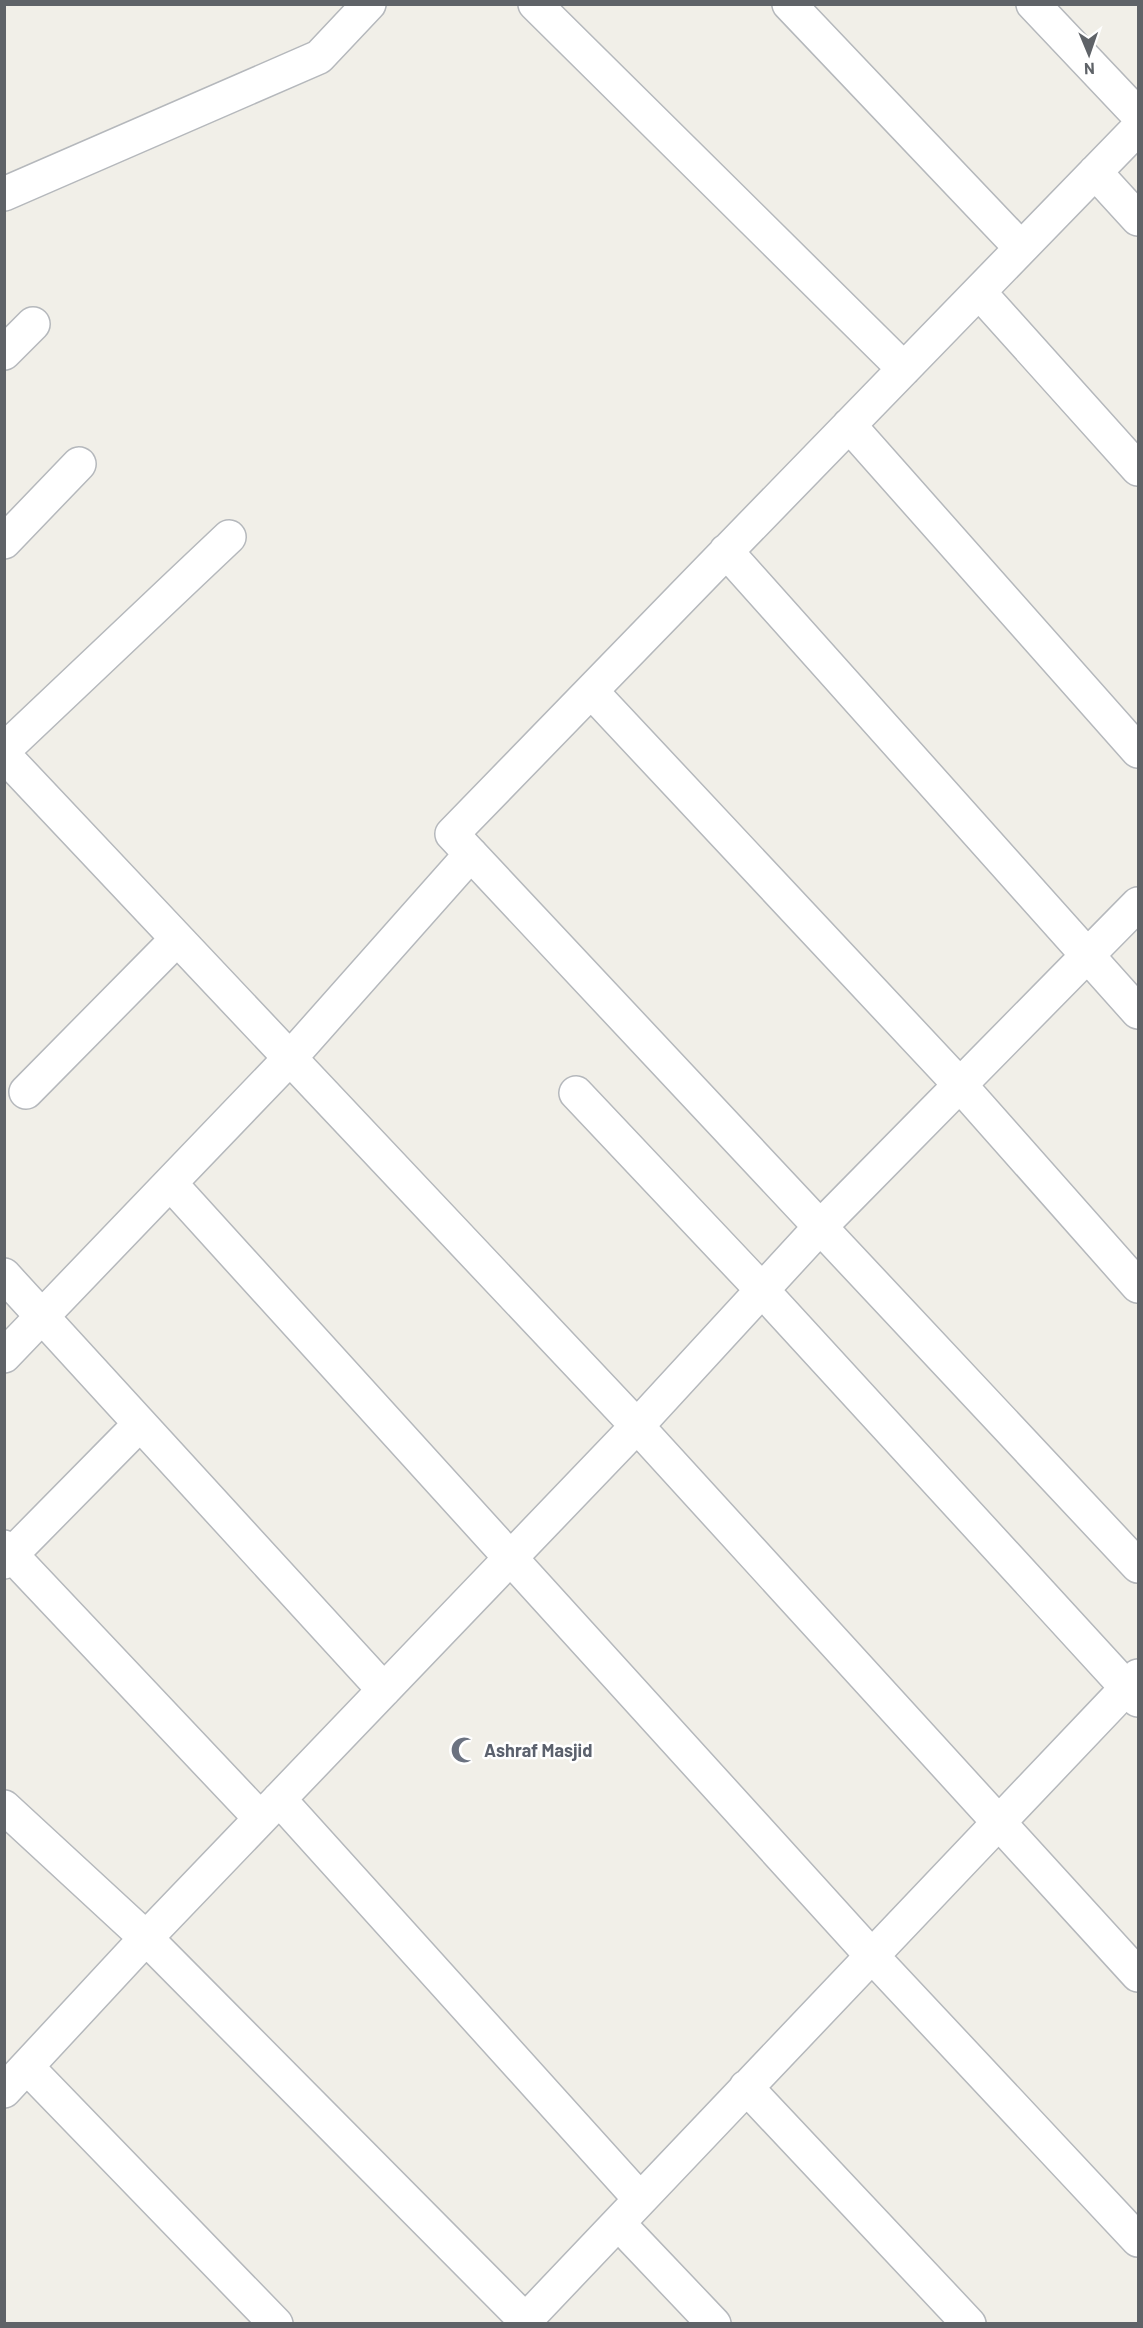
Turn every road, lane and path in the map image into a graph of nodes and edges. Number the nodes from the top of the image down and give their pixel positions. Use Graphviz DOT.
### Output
graph roads {
  1 [pos="369,4"];
  2 [pos="535,4"];
  3 [pos="789,4"];
  4 [pos="1033,4"];
  5 [pos="1138,115"];
  6 [pos="1138,128"];
  7 [pos="1095,172"];
  8 [pos="4,194"];
  9 [pos="1138,219"];
  10 [pos="1021,248"];
  11 [pos="979,291"];
  12 [pos="33,324"];
  13 [pos="4,353"];
  14 [pos="904,369"];
  15 [pos="849,425"];
  16 [pos="79,464"];
  17 [pos="1138,469"];
  18 [pos="229,537"];
  19 [pos="4,542"];
  20 [pos="726,551"];
  21 [pos="591,691"];
  22 [pos="4,750"];
  23 [pos="1138,752"];
  24 [pos="4,756"];
  25 [pos="471,854"];
  26 [pos="1138,904"];
  27 [pos="177,939"];
  28 [pos="1087,956"];
  29 [pos="1138,1012"];
  30 [pos="290,1058"];
  31 [pos="960,1085"];
  32 [pos="26,1092"];
  33 [pos="576,1093"];
  34 [pos="170,1183"];
  35 [pos="821,1226"];
  36 [pos="4,1275"];
  37 [pos="1138,1286"];
  38 [pos="762,1290"];
  39 [pos="42,1316"];
  40 [pos="4,1356"];
  41 [pos="140,1424"];
  42 [pos="637,1426"];
  43 [pos="7,1554"];
  44 [pos="510,1558"];
  45 [pos="1138,1566"];
  46 [pos="1135,1688"];
  47 [pos="384,1690"];
  48 [pos="270,1809"];
  49 [pos="6,1810"];
  50 [pos="998,1823"];
  51 [pos="146,1938"];
  52 [pos="872,1956"];
  53 [pos="1138,1975"];
  54 [pos="27,2067"];
  55 [pos="746,2087"];
  56 [pos="4,2091"];
  57 [pos="640,2199"];
  58 [pos="618,2223"];
  59 [pos="1138,2240"];
  60 [pos="524,2322"];
  61 [pos="276,2324"];
  62 [pos="714,2324"];
  63 [pos="969,2324"];
  1 -- 8 [label="street"];
  2 -- 14 [label="street"];
  3 -- 10 [label="street"];
  4 -- 5 [label="street"];
  6 -- 7 [label="street"];
  7 -- 9 [label="street"];
  7 -- 10 [label="street"];
  10 -- 11 [label="street"];
  11 -- 14 [label="street"];
  11 -- 17 [label="street"];
  12 -- 13 [label="street"];
  14 -- 15 [label="street"];
  15 -- 20 [label="street"];
  15 -- 23 [label="street"];
  16 -- 19 [label="street"];
  18 -- 22 [label="street"];
  20 -- 21 [label="street"];
  20 -- 28 [label="street"];
  21 -- 25 [label="street"];
  21 -- 31 [label="street"];
  24 -- 27 [label="street"];
  25 -- 30 [label="street"];
  25 -- 35 [label="street"];
  26 -- 28 [label="street"];
  27 -- 30 [label="street"];
  27 -- 32 [label="street"];
  28 -- 29 [label="street"];
  28 -- 31 [label="street"];
  30 -- 34 [label="street"];
  30 -- 42 [label="street"];
  31 -- 35 [label="street"];
  31 -- 37 [label="street"];
  33 -- 38 [label="street"];
  34 -- 39 [label="street"];
  34 -- 44 [label="street"];
  35 -- 38 [label="street"];
  35 -- 45 [label="street"];
  36 -- 39 [label="street"];
  38 -- 42 [label="street"];
  38 -- 46 [label="street"];
  39 -- 40 [label="street"];
  39 -- 41 [label="street"];
  41 -- 43 [label="street"];
  41 -- 47 [label="street"];
  42 -- 44 [label="street"];
  42 -- 50 [label="street"];
  43 -- 48 [label="street"];
  44 -- 47 [label="street"];
  44 -- 52 [label="street"];
  46 -- 50 [label="street"];
  47 -- 48 [label="street"];
  48 -- 51 [label="street"];
  48 -- 57 [label="street"];
  49 -- 51 [label="street"];
  50 -- 52 [label="street"];
  50 -- 53 [label="street"];
  51 -- 54 [label="street"];
  51 -- 60 [label="street"];
  52 -- 55 [label="street"];
  52 -- 59 [label="street"];
  54 -- 56 [label="street"];
  54 -- 61 [label="street"];
  55 -- 57 [label="street"];
  55 -- 63 [label="street"];
  57 -- 58 [label="street"];
  58 -- 60 [label="street"];
  58 -- 62 [label="street"];
}
